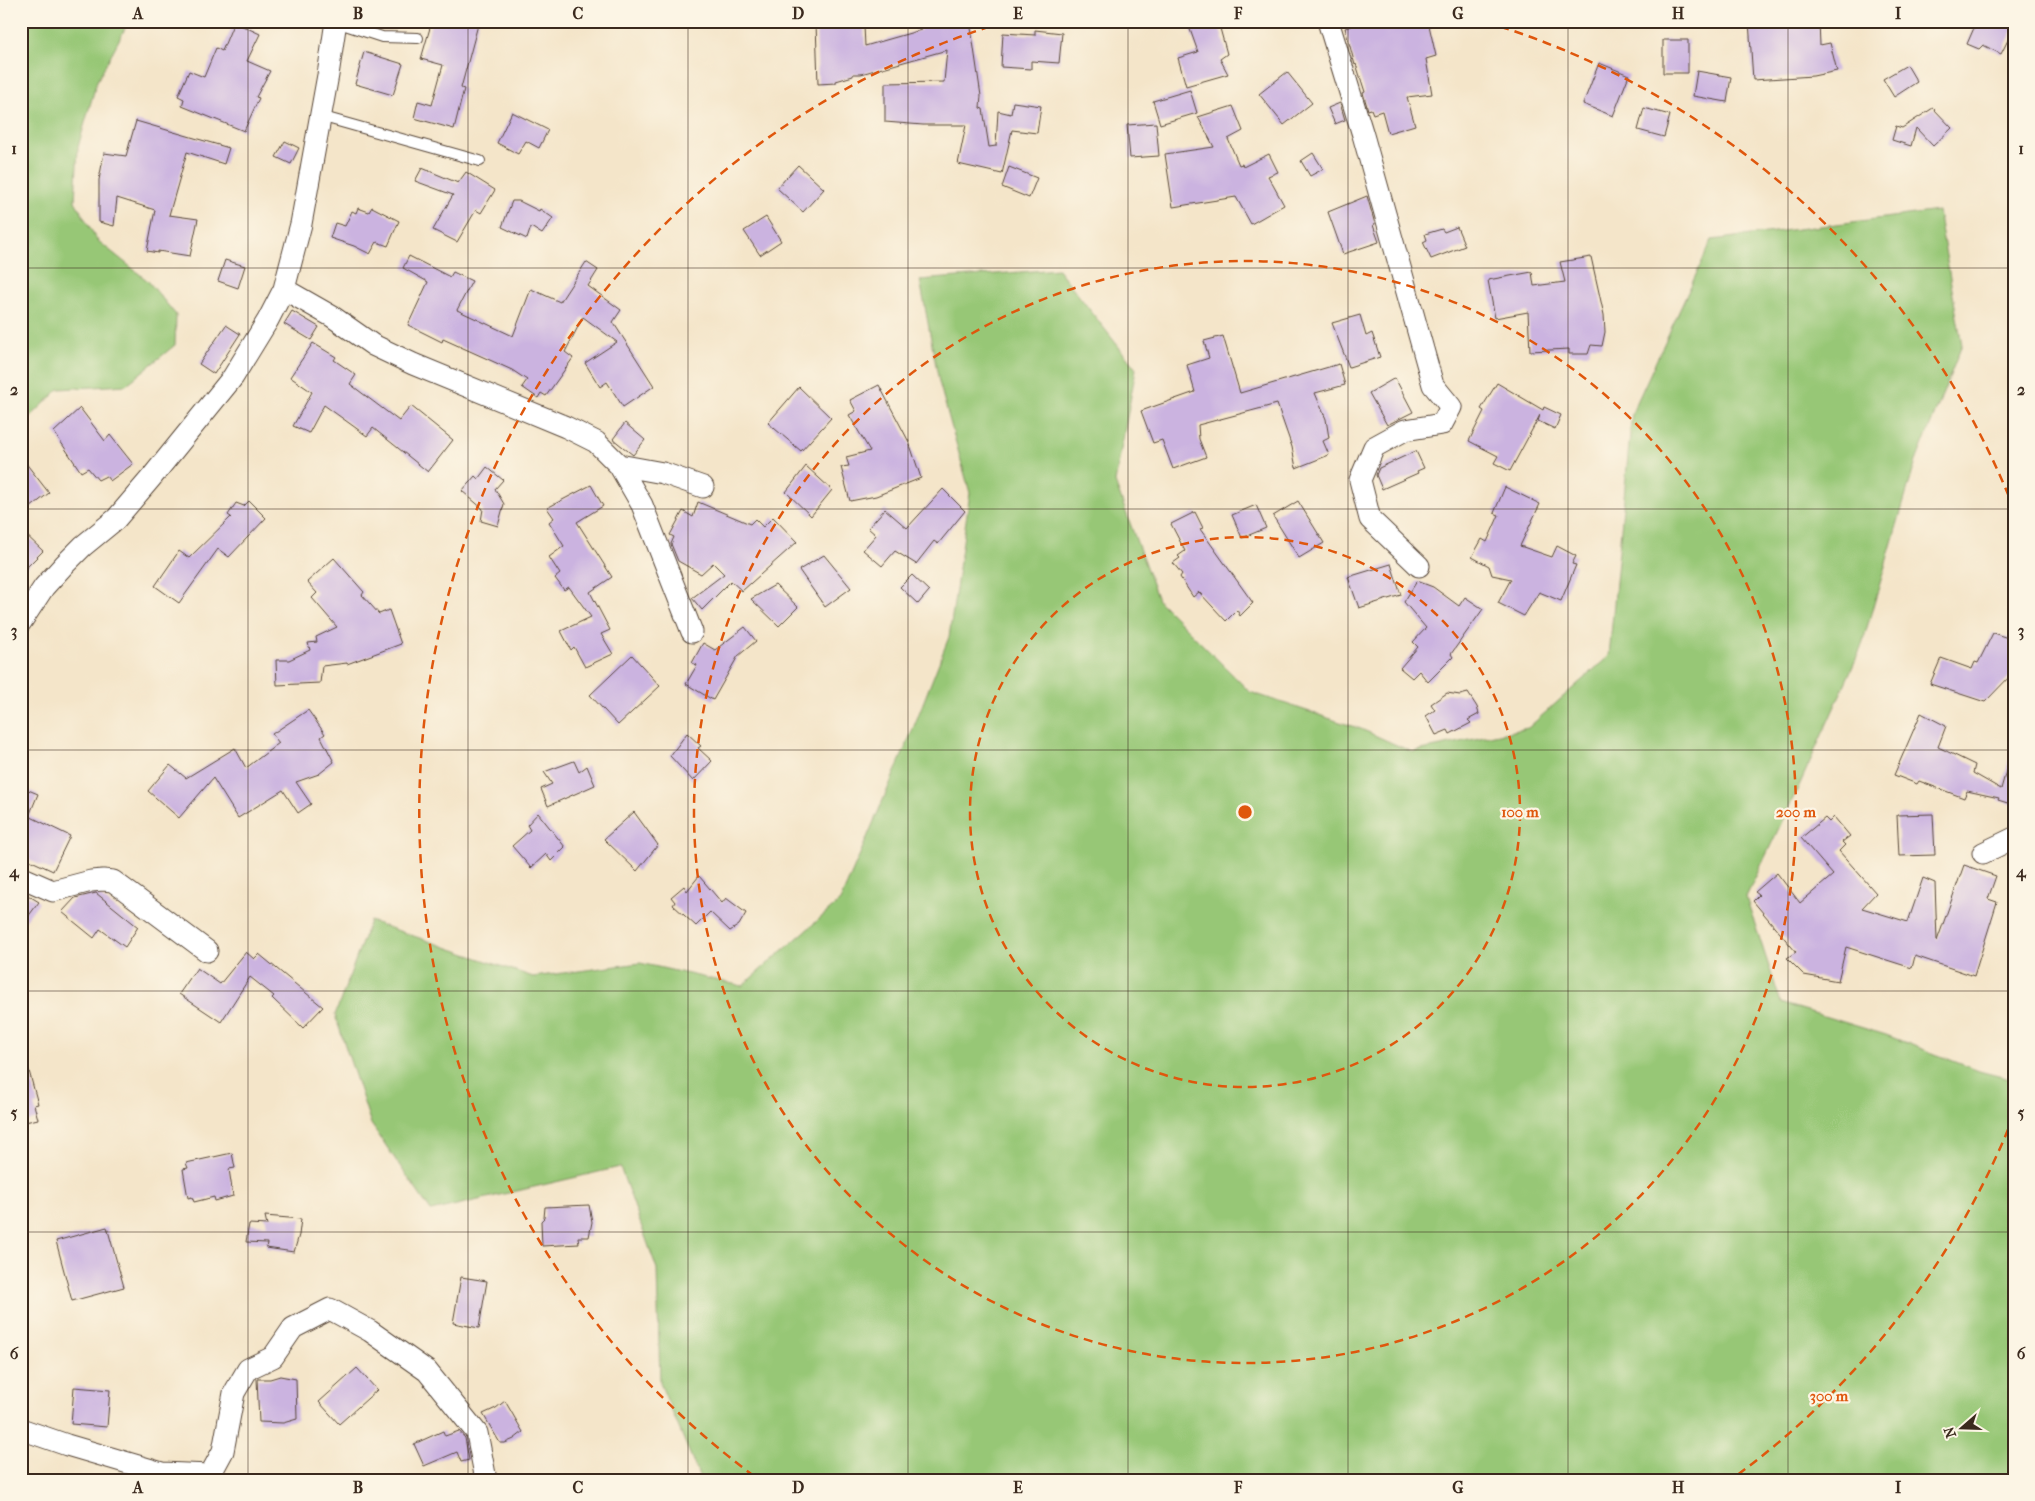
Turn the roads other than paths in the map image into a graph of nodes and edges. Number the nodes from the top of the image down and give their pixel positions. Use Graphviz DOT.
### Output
graph roads {
  1 [pos="1328,21"];
  2 [pos="336,22"];
  3 [pos="418,38"];
  4 [pos="320,116"];
  5 [pos="480,161"];
  6 [pos="284,289"];
  7 [pos="619,465"];
  8 [pos="703,487"];
  9 [pos="1419,566"];
  10 [pos="21,622"];
  11 [pos="692,632"];
  12 [pos="2014,838"];
  13 [pos="1983,853"];
  14 [pos="21,877"];
  15 [pos="207,951"];
  16 [pos="21,1428"];
  17 [pos="486,1480"];
  1 -- 9 [label="street"];
  2 -- 3 [label="lane"];
  2 -- 4 [label="street"];
  4 -- 5 [label="lane"];
  4 -- 6 [label="street"];
  6 -- 7 [label="street"];
  6 -- 10 [label="street"];
  7 -- 8 [label="street"];
  7 -- 11 [label="street"];
  12 -- 13 [label="street"];
  14 -- 15 [label="street"];
  16 -- 17 [label="street"];
}
